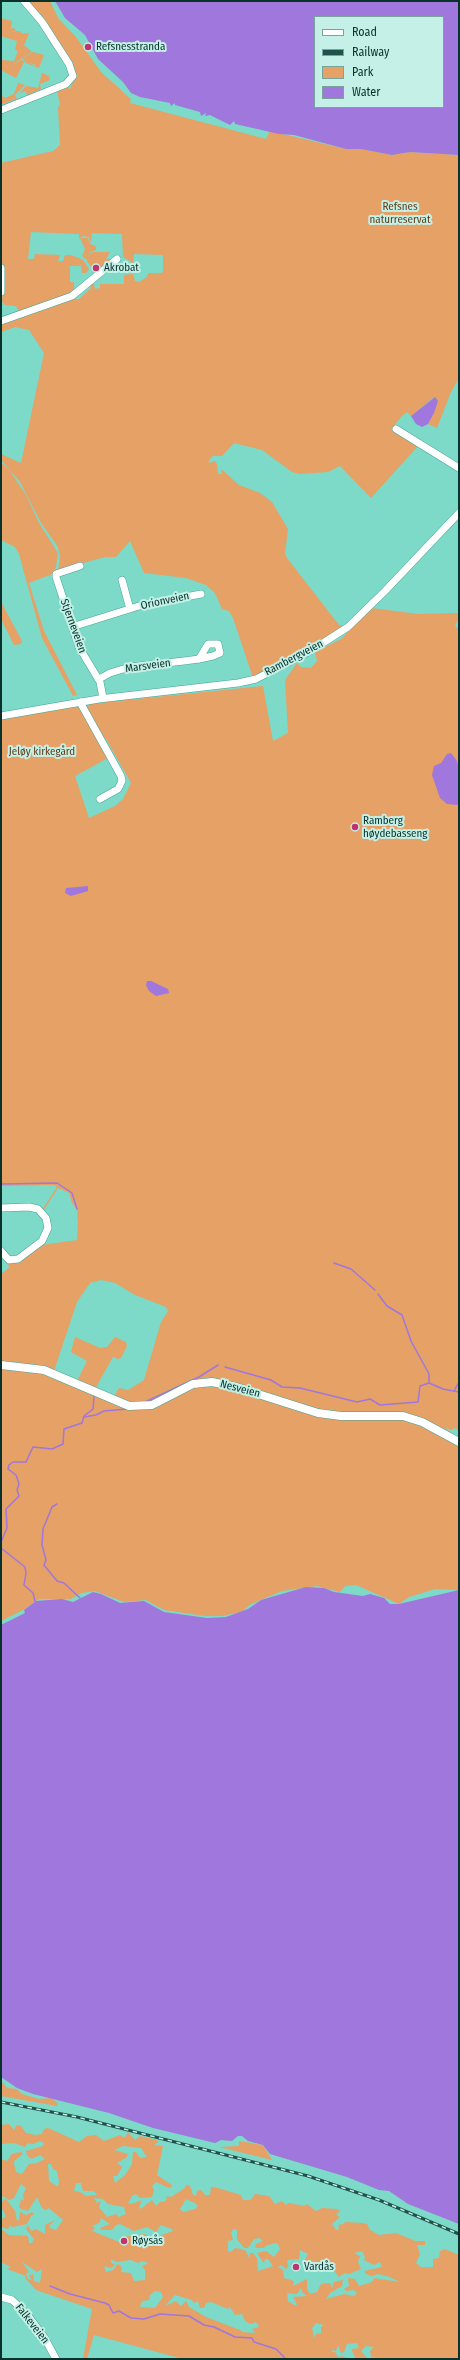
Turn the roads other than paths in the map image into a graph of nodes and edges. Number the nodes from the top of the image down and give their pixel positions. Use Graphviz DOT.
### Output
graph roads {
  1 [pos="24,1"];
  2 [pos="1,110"];
  3 [pos="117,259"];
  4 [pos="1,268"];
  5 [pos="1,292"];
  6 [pos="1,321"];
  7 [pos="396,429"];
  8 [pos="459,468"];
  9 [pos="459,514"];
  10 [pos="80,566"];
  11 [pos="122,580"];
  12 [pos="200,594"];
  13 [pos="130,609"];
  14 [pos="72,627"];
  15 [pos="199,659"];
  16 [pos="99,679"];
  17 [pos="103,698"];
  18 [pos="80,702"];
  19 [pos="1,716"];
  20 [pos="100,799"];
  21 [pos="1,1208"];
  22 [pos="1,1252"];
  23 [pos="1,1365"];
  24 [pos="459,1442"];
  25 [pos="1,2297"];
  26 [pos="56,2359"];
  1 -- 2 [label="street"];
  3 -- 6 [label="street"];
  4 -- 5 [label="street"];
  7 -- 8 [label="street"];
  9 -- 17 [label="street, Rambergveien"];
  10 -- 14 [label="street, Stjerneveien"];
  11 -- 13 [label="street, Orionveien"];
  12 -- 13 [label="street, Orionveien"];
  13 -- 14 [label="street, Orionveien"];
  14 -- 16 [label="street, Stjerneveien"];
  15 -- 16 [label="street, Marsveien"];
  16 -- 17 [label="street, Stjerneveien"];
  17 -- 18 [label="street, Rambergveien"];
  18 -- 19 [label="street, Rambergveien"];
  18 -- 20 [label="street"];
  21 -- 22 [label="street"];
  23 -- 24 [label="main road, Nesveien"];
  25 -- 26 [label="street, Falkeveien"];
}
